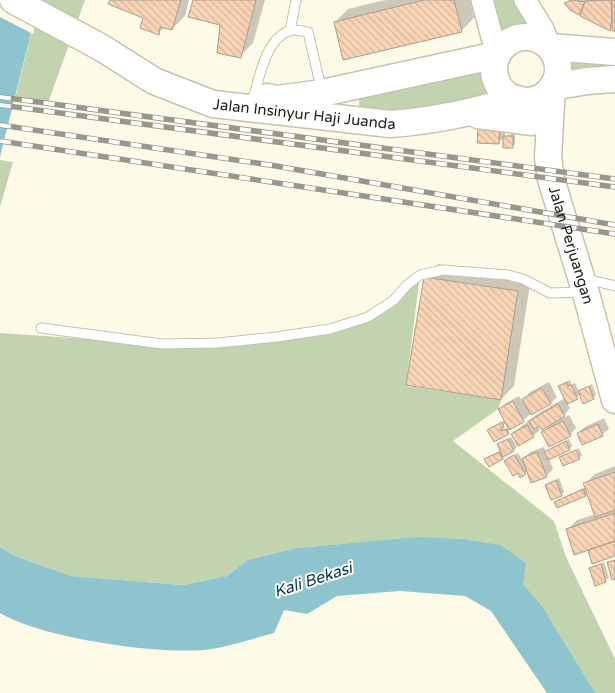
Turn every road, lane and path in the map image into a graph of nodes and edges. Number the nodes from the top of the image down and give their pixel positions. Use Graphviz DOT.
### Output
graph roads {
  1 [pos="14,0"];
  2 [pos="296,0"];
  3 [pos="482,0"];
  4 [pos="525,0"];
  5 [pos="290,30"];
  6 [pos="550,47"];
  7 [pos="102,48"];
  8 [pos="615,52"];
  9 [pos="497,55"];
  10 [pos="615,79"];
  11 [pos="364,82"];
  12 [pos="552,87"];
  13 [pos="322,93"];
  14 [pos="254,96"];
  15 [pos="524,107"];
  16 [pos="366,122"];
  17 [pos="548,157"];
  18 [pos="583,284"];
  19 [pos="615,286"];
  20 [pos="41,328"];
  21 [pos="615,396"];
  1 -- 7 [label="main road, Jalan Insinyur Haji Juanda"];
  2 -- 5 [label="lane"];
  3 -- 9 [label="street"];
  4 -- 6 [label="street"];
  5 -- 13 [label="lane"];
  5 -- 14 [label="lane"];
  6 -- 8 [label="main road"];
  6 -- 9 [label="main road"];
  6 -- 12 [label="main road"];
  7 -- 14 [label="main road, Jalan Insinyur Haji Juanda"];
  7 -- 16 [label="main road, Jalan Insinyur Haji Juanda"];
  9 -- 11 [label="main road, Jalan Insinyur Haji Juanda"];
  9 -- 15 [label="main road"];
  10 -- 12 [label="main road"];
  11 -- 13 [label="main road, Jalan Insinyur Haji Juanda"];
  11 -- 16 [label="main road"];
  12 -- 15 [label="main road"];
  12 -- 17 [label="main road, Jalan Perjuangan"];
  13 -- 14 [label="main road, Jalan Insinyur Haji Juanda"];
  15 -- 16 [label="main road, Jalan Insinyur Haji Juanda"];
  15 -- 17 [label="main road"];
  17 -- 18 [label="main road, Jalan Perjuangan"];
  18 -- 19 [label="lane"];
  18 -- 20 [label="lane"];
  18 -- 21 [label="main road, Jalan Perjuangan"];
}
